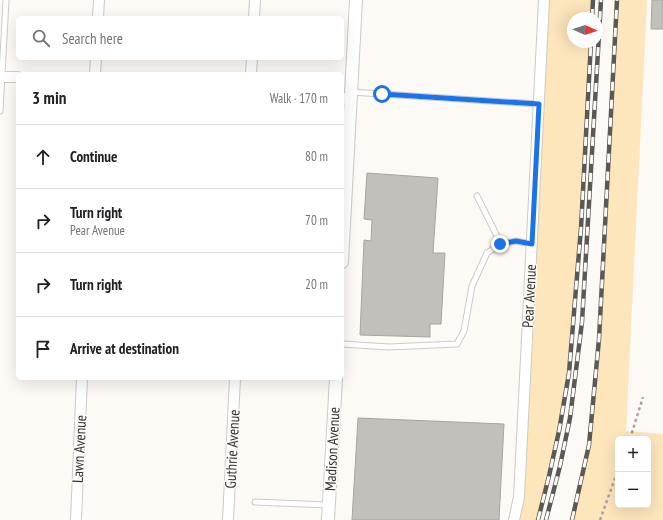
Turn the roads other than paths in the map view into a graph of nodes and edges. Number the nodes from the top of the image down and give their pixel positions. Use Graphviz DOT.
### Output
graph roads {
  1 [pos="6,0"];
  2 [pos="99,0"];
  3 [pos="254,0"];
  4 [pos="356,0"];
  5 [pos="544,0"];
  6 [pos="98,16"];
  7 [pos="254,16"];
  8 [pos="96,60"];
  9 [pos="252,60"];
  10 [pos="95,72"];
  11 [pos="251,72"];
  12 [pos="1,77"];
  13 [pos="16,78"];
  14 [pos="348,96"];
  15 [pos="539,104"];
  16 [pos="0,111"];
  17 [pos="477,196"];
  18 [pos="344,207"];
  19 [pos="500,244"];
  20 [pos="532,244"];
  21 [pos="344,344"];
  22 [pos="82,380"];
  23 [pos="235,380"];
  24 [pos="336,380"];
  25 [pos="255,502"];
  26 [pos="329,505"];
  27 [pos="76,520"];
  28 [pos="228,520"];
  29 [pos="328,520"];
  30 [pos="514,520"];
  1 -- 12 [label="lane"];
  2 -- 6 [label="street"];
  3 -- 7 [label="street"];
  4 -- 14 [label="street"];
  5 -- 15 [label="street, Pear Avenue"];
  8 -- 10 [label="street"];
  9 -- 11 [label="street"];
  12 -- 13 [label="street"];
  12 -- 16 [label="lane"];
  14 -- 15 [label="lane"];
  14 -- 18 [label="street"];
  15 -- 20 [label="street, Pear Avenue"];
  17 -- 19 [label="lane"];
  19 -- 20 [label="lane"];
  19 -- 21 [label="lane"];
  20 -- 30 [label="street, Pear Avenue"];
  22 -- 27 [label="street, Lawn Avenue"];
  23 -- 28 [label="street, Guthrie Avenue"];
  24 -- 26 [label="street, Madison Avenue"];
  25 -- 26 [label="lane"];
  26 -- 29 [label="street, Madison Avenue"];
}
